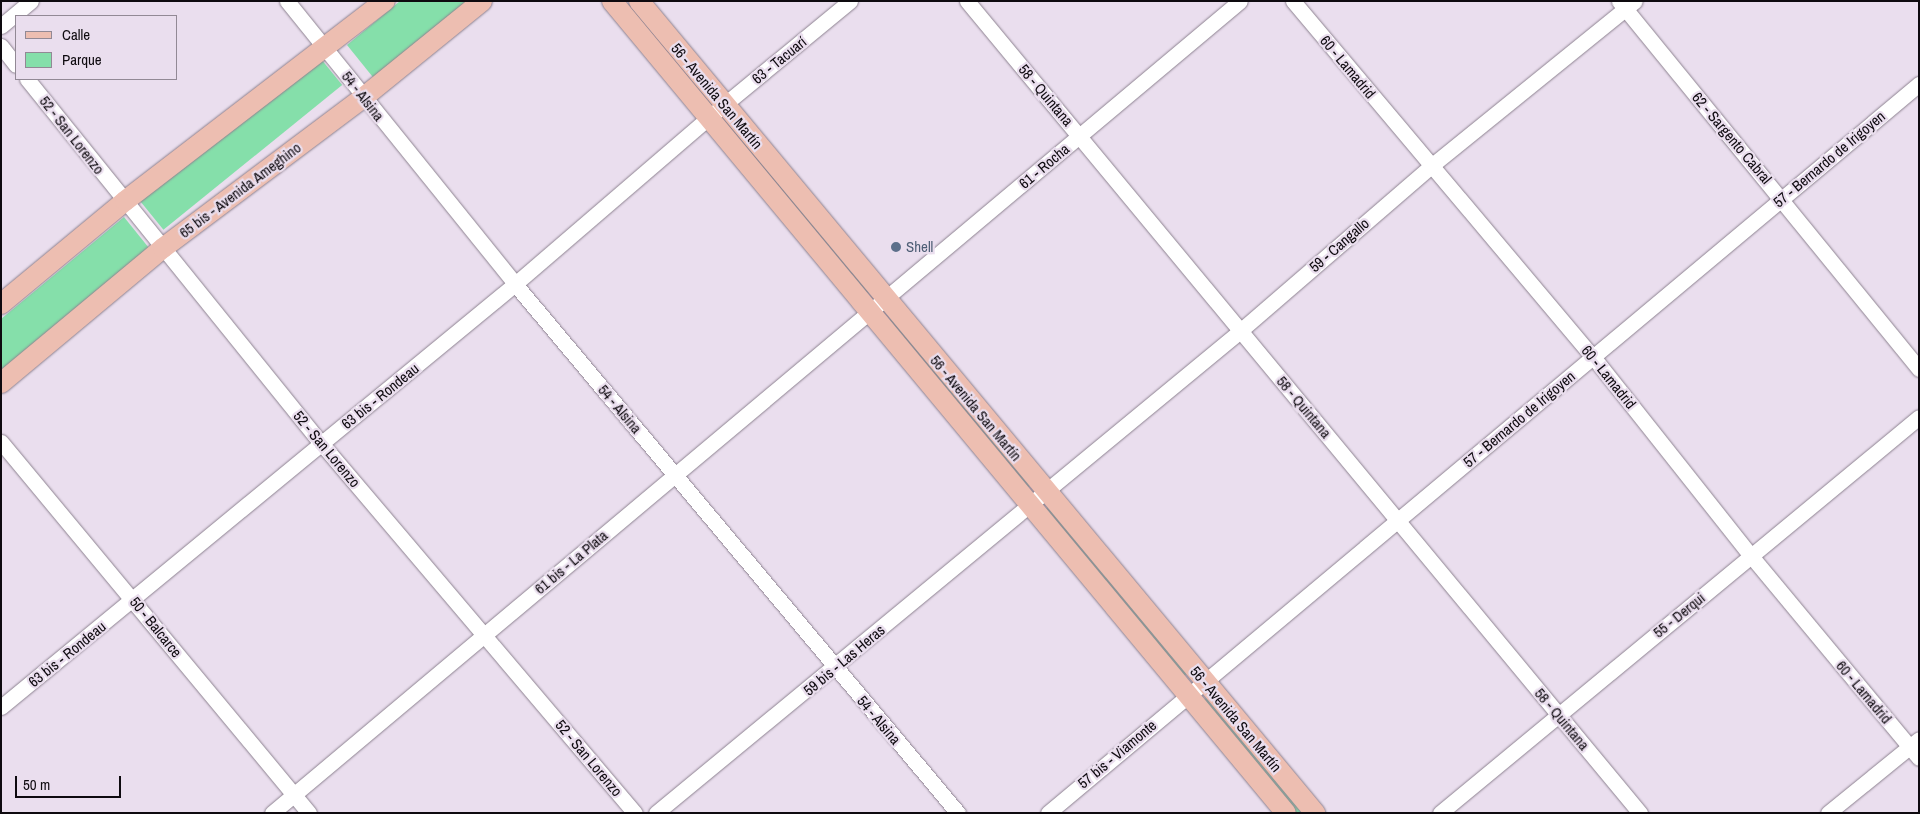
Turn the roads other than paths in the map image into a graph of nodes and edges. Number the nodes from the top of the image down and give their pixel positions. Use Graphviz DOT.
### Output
graph roads {
  1 [pos="31,1"];
  2 [pos="287,1"];
  3 [pos="385,1"];
  4 [pos="482,1"];
  5 [pos="612,1"];
  6 [pos="639,1"];
  7 [pos="850,1"];
  8 [pos="967,1"];
  9 [pos="1240,1"];
  10 [pos="1293,1"];
  11 [pos="1627,4"];
  12 [pos="1,26"];
  13 [pos="1,46"];
  14 [pos="325,47"];
  15 [pos="15,64"];
  16 [pos="28,80"];
  17 [pos="1919,84"];
  18 [pos="364,97"];
  19 [pos="724,105"];
  20 [pos="708,118"];
  21 [pos="1080,136"];
  22 [pos="1431,166"];
  23 [pos="1782,198"];
  24 [pos="125,202"];
  25 [pos="163,248"];
  26 [pos="516,284"];
  27 [pos="1,304"];
  28 [pos="879,306"];
  29 [pos="1240,331"];
  30 [pos="1594,358"];
  31 [pos="1919,369"];
  32 [pos="1,383"];
  33 [pos="1919,417"];
  34 [pos="1,442"];
  35 [pos="321,444"];
  36 [pos="675,475"];
  37 [pos="1045,491"];
  38 [pos="1030,504"];
  39 [pos="1398,520"];
  40 [pos="1752,556"];
  41 [pos="134,600"];
  42 [pos="484,634"];
  43 [pos="836,668"];
  44 [pos="1204,681"];
  45 [pos="1187,695"];
  46 [pos="1,708"];
  47 [pos="1558,714"];
  48 [pos="1916,748"];
  49 [pos="293,795"];
  50 [pos="272,813"];
  51 [pos="308,813"];
  52 [pos="635,813"];
  53 [pos="656,813"];
  54 [pos="958,813"];
  55 [pos="1048,813"];
  56 [pos="1286,813"];
  57 [pos="1315,813"];
  58 [pos="1440,813"];
  59 [pos="1640,813"];
  60 [pos="1828,813"];
  1 -- 12 [label="street"];
  2 -- 14 [label="street, 54 - Alsina"];
  3 -- 14 [label="main road"];
  4 -- 18 [label="main road, 65 bis - Avenida Ameghino"];
  5 -- 20 [label="main road, 56 - Avenida San Martín"];
  6 -- 19 [label="main road, 56 - Avenida San Martín"];
  7 -- 19 [label="street, 63 - Tacuarí"];
  8 -- 21 [label="street, 58 - Quintana"];
  9 -- 21 [label="street, 61 - Rocha"];
  10 -- 22 [label="street, 60 - Lamadrid"];
  11 -- 22 [label="street, 59 - Cangallo"];
  11 -- 23 [label="street, 62 - Sargento Cabral"];
  13 -- 15 [label="street"];
  14 -- 18 [label="street, 54 - Alsina"];
  14 -- 24 [label="main road"];
  16 -- 24 [label="street, 52 - San Lorenzo"];
  17 -- 23 [label="street, 57 - Bernardo de Irigoyen"];
  18 -- 25 [label="main road, 65 bis - Avenida Ameghino"];
  18 -- 26 [label="street, 54 - Alsina"];
  19 -- 20 [label="street, 63 - Tacuarí"];
  19 -- 28 [label="main road, 56 - Avenida San Martín"];
  20 -- 26 [label="street, 63 bis - Rondeau"];
  20 -- 28 [label="main road, 56 - Avenida San Martín"];
  21 -- 28 [label="street, 61 - Rocha"];
  21 -- 29 [label="street, 58 - Quintana"];
  22 -- 29 [label="street, 59 - Cangallo"];
  22 -- 30 [label="street, 60 - Lamadrid"];
  23 -- 30 [label="street, 57 - Bernardo de Irigoyen"];
  23 -- 31 [label="street, 62 - Sargento Cabral"];
  24 -- 25 [label="street, 52 - San Lorenzo"];
  24 -- 27 [label="main road"];
  25 -- 32 [label="main road, 65 bis - Avenida Ameghino"];
  25 -- 35 [label="street, 52 - San Lorenzo"];
  26 -- 35 [label="street, 63 bis - Rondeau"];
  26 -- 36 [label="street, 54 - Alsina"];
  28 -- 36 [label="street, 61 bis - La Plata"];
  28 -- 37 [label="main road, 56 - Avenida San Martín"];
  28 -- 38 [label="main road, 56 - Avenida San Martín"];
  29 -- 37 [label="street, 59 - Cangallo"];
  29 -- 39 [label="street, 58 - Quintana"];
  30 -- 39 [label="street, 57 - Bernardo de Irigoyen"];
  30 -- 40 [label="street, 60 - Lamadrid"];
  33 -- 40 [label="street, 55 - Derqui"];
  34 -- 41 [label="street, 50 - Balcarce"];
  35 -- 41 [label="street, 63 bis - Rondeau"];
  35 -- 42 [label="street, 52 - San Lorenzo"];
  36 -- 42 [label="street, 61 bis - La Plata"];
  36 -- 43 [label="street, 54 - Alsina"];
  37 -- 38 [label="street, 59 bis - Las Heras"];
  37 -- 44 [label="main road, 56 - Avenida San Martín"];
  38 -- 43 [label="street, 59 bis - Las Heras"];
  38 -- 45 [label="main road, 56 - Avenida San Martín"];
  39 -- 44 [label="street, 57 - Bernardo de Irigoyen"];
  39 -- 47 [label="street, 58 - Quintana"];
  40 -- 47 [label="street, 55 - Derqui"];
  40 -- 48 [label="street, 60 - Lamadrid"];
  41 -- 46 [label="street, 63 bis - Rondeau"];
  41 -- 49 [label="street, 50 - Balcarce"];
  42 -- 49 [label="street, 61 bis - La Plata"];
  42 -- 52 [label="street, 52 - San Lorenzo"];
  43 -- 53 [label="street, 59 bis - Las Heras"];
  43 -- 54 [label="street, 54 - Alsina"];
  44 -- 45 [label="street, 57 - Bernardo de Irigoyen"];
  44 -- 57 [label="main road, 56 - Avenida San Martín"];
  45 -- 55 [label="street, 57 bis - Viamonte"];
  45 -- 56 [label="main road, 56 - Avenida San Martín"];
  47 -- 58 [label="street, 55 - Derqui"];
  47 -- 59 [label="street, 58 - Quintana"];
  48 -- 60 [label="street"];
  49 -- 50 [label="street, 61 bis - La Plata"];
  49 -- 51 [label="street, 50 - Balcarce"];
}
